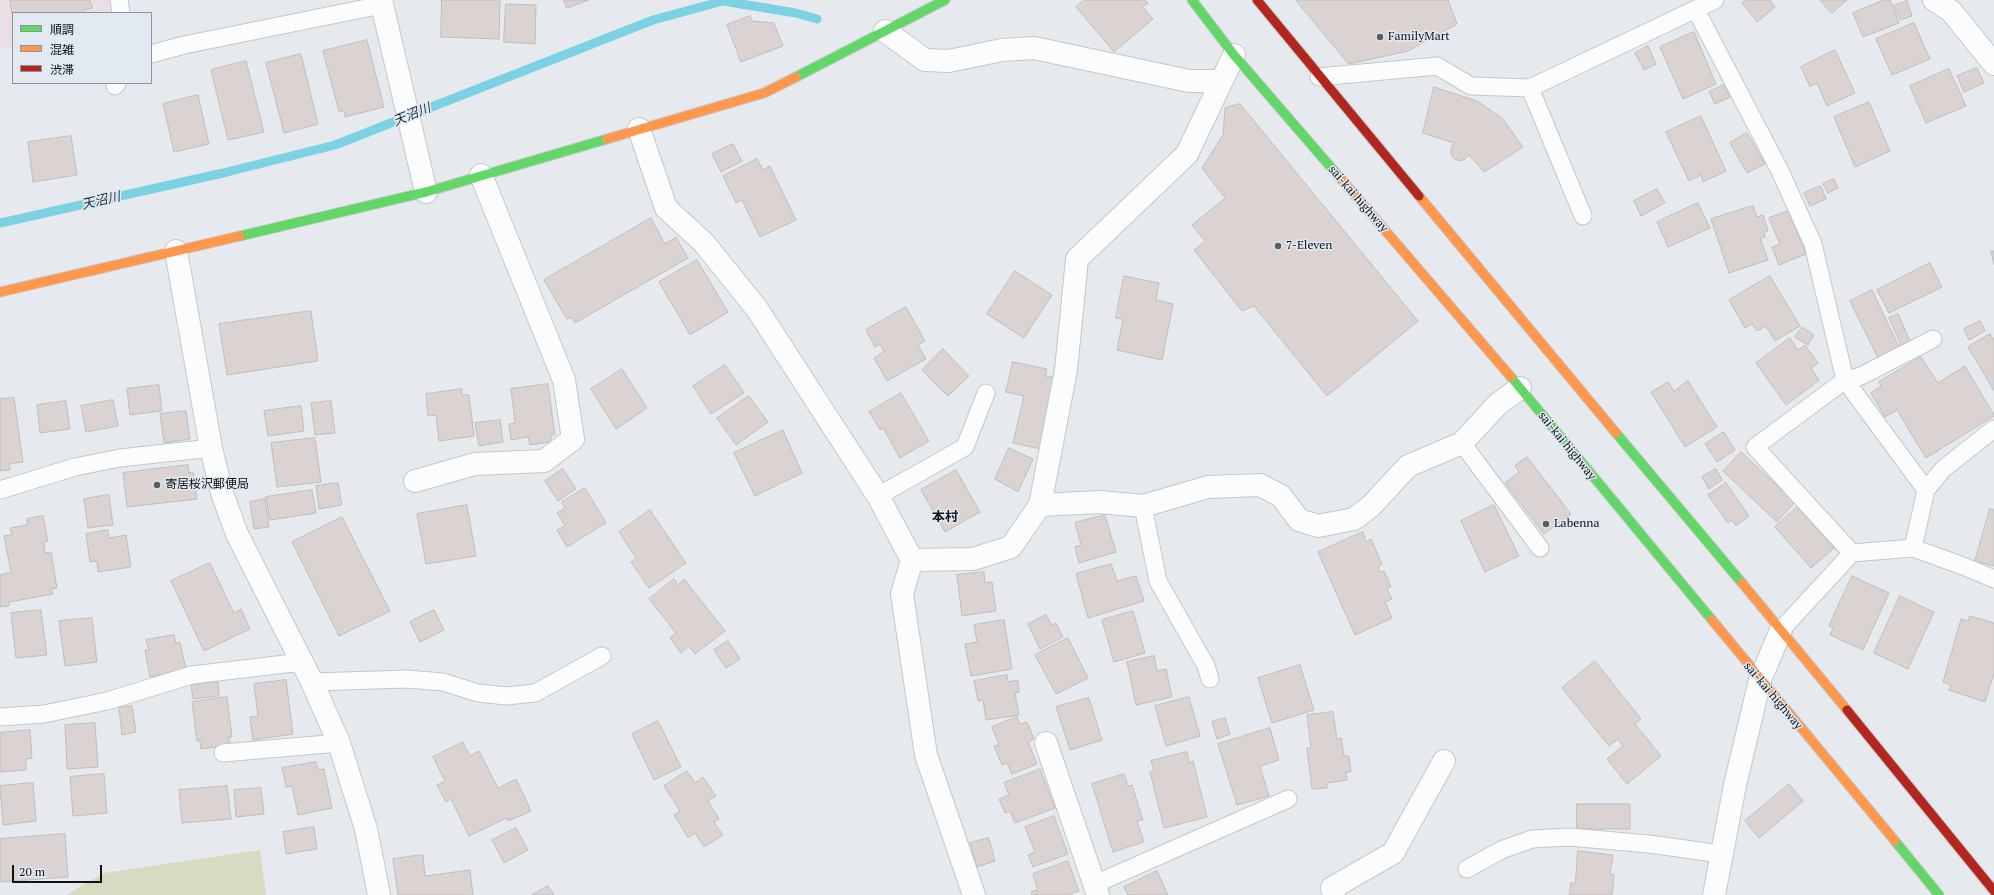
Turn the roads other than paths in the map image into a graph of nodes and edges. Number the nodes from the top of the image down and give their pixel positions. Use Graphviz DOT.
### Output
graph roads {
  1 [pos="119,0"];
  2 [pos="945,0"];
  3 [pos="1192,0"];
  4 [pos="1257,0"];
  5 [pos="1715,0"];
  6 [pos="1934,0"];
  7 [pos="381,2"];
  8 [pos="1696,10"];
  9 [pos="121,12"];
  10 [pos="884,31"];
  11 [pos="152,54"];
  12 [pos="1234,55"];
  13 [pos="1994,64"];
  14 [pos="1319,77"];
  15 [pos="1221,81"];
  16 [pos="1530,88"];
  17 [pos="639,129"];
  18 [pos="481,176"];
  19 [pos="426,192"];
  20 [pos="1583,216"];
  21 [pos="176,251"];
  22 [pos="0,292"];
  23 [pos="1933,339"];
  24 [pos="1845,380"];
  25 [pos="1520,388"];
  26 [pos="986,393"];
  27 [pos="1994,429"];
  28 [pos="1462,443"];
  29 [pos="210,448"];
  30 [pos="415,481"];
  31 [pos="0,490"];
  32 [pos="1926,490"];
  33 [pos="878,496"];
  34 [pos="1040,505"];
  35 [pos="1143,506"];
  36 [pos="1540,548"];
  37 [pos="1913,548"];
  38 [pos="1852,553"];
  39 [pos="912,560"];
  40 [pos="1994,580"];
  41 [pos="1781,630"];
  42 [pos="602,656"];
  43 [pos="302,662"];
  44 [pos="1210,679"];
  45 [pos="1760,680"];
  46 [pos="312,682"];
  47 [pos="0,717"];
  48 [pos="339,742"];
  49 [pos="1046,743"];
  50 [pos="223,753"];
  51 [pos="1444,761"];
  52 [pos="1288,799"];
  53 [pos="1721,854"];
  54 [pos="1467,868"];
  55 [pos="1096,889"];
  56 [pos="1994,891"];
  57 [pos="379,895"];
  58 [pos="974,895"];
  59 [pos="1334,895"];
  60 [pos="1714,895"];
  61 [pos="1939,895"];
  1 -- 9 [label="lane"];
  2 -- 10 [label="main road"];
  3 -- 12 [label="main road, sai-kai highway"];
  4 -- 14 [label="main road"];
  5 -- 8 [label="lane"];
  6 -- 13 [label="street"];
  7 -- 11 [label="lane"];
  7 -- 19 [label="street"];
  8 -- 16 [label="lane"];
  8 -- 24 [label="lane"];
  10 -- 15 [label="street"];
  10 -- 17 [label="main road"];
  12 -- 15 [label="street"];
  12 -- 25 [label="main road, sai-kai highway"];
  14 -- 16 [label="lane"];
  14 -- 41 [label="main road"];
  15 -- 34 [label="street"];
  16 -- 20 [label="lane"];
  17 -- 18 [label="main road"];
  17 -- 33 [label="street"];
  18 -- 19 [label="main road"];
  18 -- 30 [label="street"];
  19 -- 21 [label="main road"];
  21 -- 22 [label="main road"];
  21 -- 29 [label="street"];
  23 -- 24 [label="lane"];
  24 -- 32 [label="lane"];
  24 -- 38 [label="lane"];
  25 -- 28 [label="street"];
  25 -- 45 [label="main road, sai-kai highway"];
  26 -- 33 [label="lane"];
  27 -- 32 [label="lane"];
  28 -- 35 [label="street"];
  28 -- 36 [label="lane"];
  29 -- 31 [label="lane"];
  29 -- 43 [label="street"];
  32 -- 37 [label="lane"];
  33 -- 39 [label="street"];
  34 -- 35 [label="street"];
  34 -- 39 [label="street"];
  35 -- 44 [label="lane"];
  37 -- 38 [label="lane"];
  37 -- 40 [label="lane"];
  38 -- 41 [label="lane"];
  39 -- 58 [label="street"];
  41 -- 45 [label="street"];
  41 -- 56 [label="main road"];
  42 -- 46 [label="lane"];
  43 -- 46 [label="street"];
  43 -- 47 [label="lane"];
  45 -- 53 [label="street"];
  45 -- 61 [label="main road, sai-kai highway"];
  46 -- 48 [label="street"];
  48 -- 50 [label="lane"];
  48 -- 57 [label="street"];
  49 -- 55 [label="street"];
  51 -- 59 [label="street"];
  52 -- 55 [label="lane"];
  53 -- 54 [label="lane"];
  53 -- 60 [label="street"];
}
